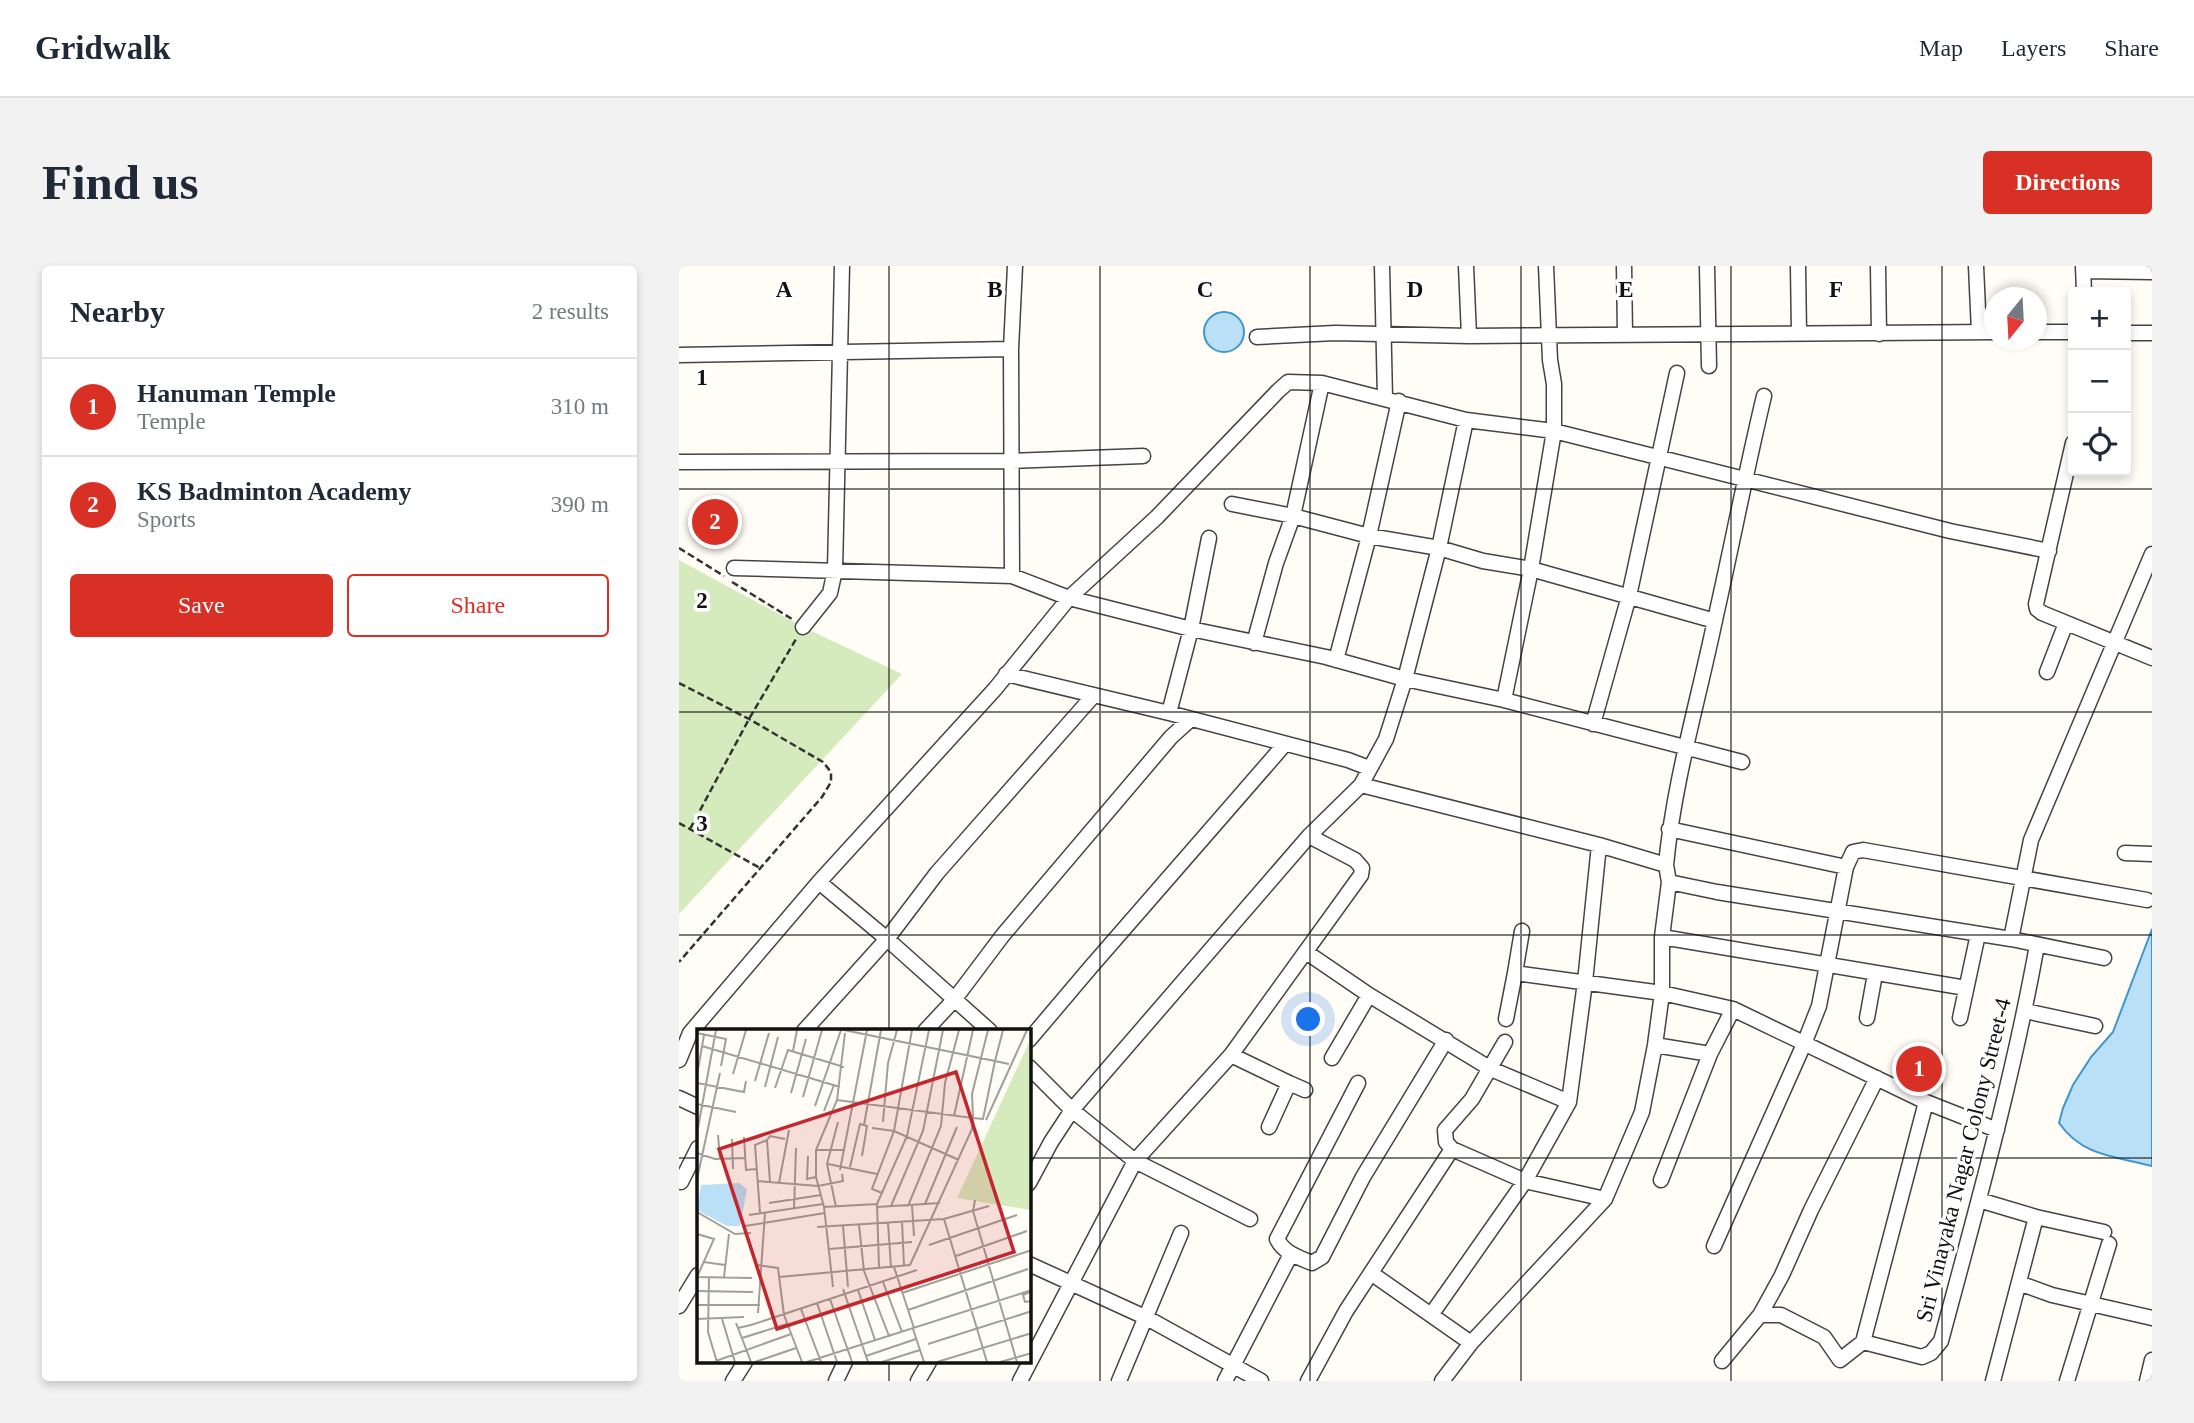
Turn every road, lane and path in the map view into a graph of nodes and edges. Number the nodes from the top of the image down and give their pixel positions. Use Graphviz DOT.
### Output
graph roads {
  1 [pos="842,266"];
  2 [pos="1015,266"];
  3 [pos="1382,266"];
  4 [pos="1466,266"];
  5 [pos="1546,266"];
  6 [pos="1624,266"];
  7 [pos="1707,266"];
  8 [pos="1798,266"];
  9 [pos="1878,266"];
  10 [pos="1976,266"];
  11 [pos="2083,268"];
  12 [pos="2152,272"];
  13 [pos="2084,287"];
  14 [pos="1979,332"];
  15 [pos="1984,332"];
  16 [pos="2047,332"];
  17 [pos="2068,332"];
  18 [pos="2131,332"];
  19 [pos="1383,333"];
  20 [pos="1799,333"];
  21 [pos="2152,333"];
  22 [pos="1549,334"];
  23 [pos="1709,334"];
  24 [pos="1879,334"];
  25 [pos="1625,335"];
  26 [pos="1469,336"];
  27 [pos="1257,337"];
  28 [pos="1011,349"];
  29 [pos="841,353"];
  30 [pos="679,355"];
  31 [pos="1709,366"];
  32 [pos="1677,373"];
  33 [pos="1322,383"];
  34 [pos="1764,396"];
  35 [pos="1392,399"];
  36 [pos="1466,420"];
  37 [pos="1555,430"];
  38 [pos="1143,456"];
  39 [pos="1660,458"];
  40 [pos="836,461"];
  41 [pos="1011,461"];
  42 [pos="679,462"];
  43 [pos="2068,466"];
  44 [pos="1744,479"];
  45 [pos="1232,504"];
  46 [pos="1293,516"];
  47 [pos="1369,536"];
  48 [pos="1209,538"];
  49 [pos="679,548"];
  50 [pos="1439,548"];
  51 [pos="2049,551"];
  52 [pos="2152,554"];
  53 [pos="734,568"];
  54 [pos="1531,569"];
  55 [pos="835,570"];
  56 [pos="1012,576"];
  57 [pos="1629,596"];
  58 [pos="1069,598"];
  59 [pos="1715,621"];
  60 [pos="2066,623"];
  61 [pos="803,627"];
  62 [pos="1191,629"];
  63 [pos="1254,643"];
  64 [pos="2115,644"];
  65 [pos="2151,658"];
  66 [pos="1336,660"];
  67 [pos="2047,671"];
  68 [pos="1006,674"];
  69 [pos="1405,679"];
  70 [pos="679,683"];
  71 [pos="1094,695"];
  72 [pos="1504,700"];
  73 [pos="1169,713"];
  74 [pos="749,719"];
  75 [pos="1191,719"];
  76 [pos="1593,724"];
  77 [pos="1285,744"];
  78 [pos="1685,746"];
  79 [pos="1742,762"];
  80 [pos="1369,768"];
  81 [pos="1361,785"];
  82 [pos="679,823"];
  83 [pos="690,829"];
  84 [pos="1669,829"];
  85 [pos="1309,836"];
  86 [pos="1599,845"];
  87 [pos="2125,853"];
  88 [pos="2152,855"];
  89 [pos="1666,865"];
  90 [pos="1846,867"];
  91 [pos="760,868"];
  92 [pos="2022,878"];
  93 [pos="819,882"];
  94 [pos="1669,882"];
  95 [pos="2147,900"];
  96 [pos="1837,911"];
  97 [pos="1522,931"];
  98 [pos="1978,934"];
  99 [pos="1662,937"];
  100 [pos="887,939"];
  101 [pos="2011,939"];
  102 [pos="2037,944"];
  103 [pos="1306,952"];
  104 [pos="2104,958"];
  105 [pos="679,962"];
  106 [pos="1826,966"];
  107 [pos="1515,973"];
  108 [pos="1875,974"];
  109 [pos="1584,982"];
  110 [pos="1966,988"];
  111 [pos="1662,993"];
  112 [pos="1369,995"];
  113 [pos="954,1000"];
  114 [pos="1734,1009"];
  115 [pos="2025,1011"];
  116 [pos="1867,1018"];
  117 [pos="1960,1018"];
  118 [pos="1506,1019"];
  119 [pos="2095,1026"];
  120 [pos="806,1029"];
  121 [pos="927,1029"];
  122 [pos="988,1029"];
  123 [pos="685,1030"];
  124 [pos="1031,1038"];
  125 [pos="1446,1040"];
  126 [pos="1505,1042"];
  127 [pos="1804,1044"];
  128 [pos="1655,1045"];
  129 [pos="1710,1054"];
  130 [pos="1231,1055"];
  131 [pos="1332,1058"];
  132 [pos="679,1060"];
  133 [pos="1031,1069"];
  134 [pos="1491,1069"];
  135 [pos="1877,1078"];
  136 [pos="1289,1083"];
  137 [pos="1359,1083"];
  138 [pos="1305,1090"];
  139 [pos="679,1098"];
  140 [pos="1569,1102"];
  141 [pos="1926,1102"];
  142 [pos="697,1107"];
  143 [pos="1072,1110"];
  144 [pos="1269,1127"];
  145 [pos="1997,1130"];
  146 [pos="1452,1149"];
  147 [pos="697,1150"];
  148 [pos="1135,1161"];
  149 [pos="1031,1179"];
  150 [pos="1661,1180"];
  151 [pos="1525,1181"];
  152 [pos="681,1182"];
  153 [pos="1605,1199"];
  154 [pos="1979,1200"];
  155 [pos="2036,1217"];
  156 [pos="1250,1219"];
  157 [pos="1181,1233"];
  158 [pos="1714,1246"];
  159 [pos="1291,1254"];
  160 [pos="1031,1265"];
  161 [pos="1371,1272"];
  162 [pos="697,1277"];
  163 [pos="1073,1283"];
  164 [pos="2019,1283"];
  165 [pos="2088,1304"];
  166 [pos="679,1306"];
  167 [pos="1431,1315"];
  168 [pos="1760,1315"];
  169 [pos="1147,1318"];
  170 [pos="2152,1318"];
  171 [pos="1863,1342"];
  172 [pos="1471,1343"];
  173 [pos="2152,1360"];
  174 [pos="1031,1361"];
  175 [pos="1723,1361"];
  176 [pos="744,1364"];
  177 [pos="844,1364"];
  178 [pos="928,1364"];
  179 [pos="1029,1364"];
  180 [pos="1233,1367"];
  181 [pos="733,1381"];
  182 [pos="836,1381"];
  183 [pos="918,1381"];
  184 [pos="1020,1381"];
  185 [pos="1119,1381"];
  186 [pos="1225,1381"];
  187 [pos="1261,1381"];
  188 [pos="1308,1381"];
  189 [pos="1442,1381"];
  190 [pos="1993,1381"];
  191 [pos="2067,1381"];
  192 [pos="2147,1381"];
  1 -- 29 [label="street"];
  2 -- 28 [label="street"];
  3 -- 19 [label="street"];
  4 -- 26 [label="street"];
  5 -- 22 [label="street"];
  6 -- 25 [label="street"];
  7 -- 23 [label="street"];
  8 -- 20 [label="street"];
  9 -- 24 [label="street"];
  10 -- 14 [label="street"];
  11 -- 12 [label="street"];
  11 -- 13 [label="street"];
  14 -- 15 [label="street"];
  14 -- 24 [label="street"];
  16 -- 17 [label="street"];
  18 -- 21 [label="street"];
  19 -- 26 [label="street"];
  19 -- 27 [label="street"];
  19 -- 35 [label="street"];
  20 -- 23 [label="street"];
  20 -- 24 [label="street"];
  22 -- 25 [label="street"];
  22 -- 26 [label="street"];
  22 -- 37 [label="street"];
  23 -- 25 [label="street"];
  23 -- 31 [label="street"];
  28 -- 29 [label="street"];
  28 -- 41 [label="street"];
  29 -- 30 [label="street"];
  29 -- 40 [label="street"];
  32 -- 39 [label="street"];
  33 -- 35 [label="street"];
  33 -- 46 [label="street"];
  33 -- 58 [label="street"];
  34 -- 44 [label="street"];
  35 -- 36 [label="street"];
  35 -- 47 [label="street"];
  36 -- 37 [label="street"];
  36 -- 50 [label="street"];
  37 -- 39 [label="street"];
  37 -- 54 [label="street"];
  38 -- 41 [label="street"];
  39 -- 44 [label="street"];
  39 -- 57 [label="street"];
  40 -- 41 [label="street"];
  40 -- 42 [label="street"];
  40 -- 55 [label="street"];
  41 -- 56 [label="street"];
  43 -- 51 [label="street"];
  44 -- 51 [label="street"];
  44 -- 59 [label="street"];
  45 -- 46 [label="street"];
  46 -- 47 [label="street"];
  46 -- 63 [label="street"];
  47 -- 50 [label="street"];
  47 -- 66 [label="street"];
  48 -- 62 [label="street"];
  49 -- 61 [label="path"];
  50 -- 54 [label="street"];
  50 -- 69 [label="street"];
  51 -- 60 [label="street"];
  52 -- 64 [label="street"];
  53 -- 55 [label="street"];
  54 -- 57 [label="street"];
  54 -- 72 [label="street"];
  55 -- 56 [label="street"];
  55 -- 61 [label="street"];
  56 -- 58 [label="street"];
  57 -- 59 [label="street"];
  57 -- 76 [label="street"];
  58 -- 62 [label="street"];
  58 -- 68 [label="street"];
  59 -- 78 [label="street"];
  60 -- 64 [label="street"];
  60 -- 67 [label="street"];
  61 -- 74 [label="path"];
  62 -- 63 [label="street"];
  62 -- 73 [label="street"];
  63 -- 66 [label="street"];
  64 -- 65 [label="street"];
  64 -- 92 [label="street"];
  66 -- 69 [label="street"];
  68 -- 71 [label="street"];
  68 -- 93 [label="street"];
  69 -- 72 [label="street"];
  69 -- 80 [label="street"];
  70 -- 74 [label="path"];
  71 -- 73 [label="street"];
  71 -- 100 [label="street"];
  72 -- 76 [label="street"];
  73 -- 75 [label="street"];
  74 -- 83 [label="path"];
  74 -- 91 [label="path"];
  75 -- 77 [label="street"];
  75 -- 113 [label="street"];
  76 -- 78 [label="street"];
  77 -- 80 [label="street"];
  77 -- 124 [label="street"];
  78 -- 79 [label="street"];
  78 -- 84 [label="street"];
  80 -- 81 [label="street"];
  81 -- 85 [label="street"];
  81 -- 86 [label="street"];
  82 -- 83 [label="path"];
  83 -- 91 [label="path"];
  84 -- 89 [label="street"];
  84 -- 90 [label="street"];
  85 -- 103 [label="street"];
  85 -- 143 [label="street"];
  86 -- 89 [label="street"];
  86 -- 109 [label="street"];
  87 -- 88 [label="street"];
  89 -- 94 [label="street"];
  90 -- 92 [label="street"];
  90 -- 96 [label="street"];
  91 -- 105 [label="path"];
  92 -- 95 [label="street"];
  92 -- 101 [label="street"];
  93 -- 100 [label="street"];
  93 -- 123 [label="street"];
  94 -- 96 [label="street"];
  94 -- 99 [label="street"];
  96 -- 98 [label="street"];
  96 -- 106 [label="street"];
  97 -- 107 [label="street"];
  98 -- 101 [label="street"];
  98 -- 110 [label="street"];
  99 -- 106 [label="street"];
  99 -- 111 [label="street"];
  100 -- 113 [label="street"];
  100 -- 120 [label="street"];
  101 -- 102 [label="street"];
  102 -- 104 [label="street"];
  102 -- 115 [label="street, Sri Vinayaka Nagar Colony Street-4"];
  103 -- 112 [label="street"];
  103 -- 130 [label="street"];
  106 -- 108 [label="street"];
  106 -- 127 [label="street"];
  107 -- 109 [label="street"];
  107 -- 118 [label="street"];
  108 -- 110 [label="street"];
  108 -- 116 [label="street"];
  109 -- 111 [label="street"];
  109 -- 140 [label="street"];
  110 -- 117 [label="street"];
  111 -- 114 [label="street"];
  111 -- 128 [label="street"];
  112 -- 125 [label="street"];
  112 -- 131 [label="street"];
  113 -- 121 [label="street"];
  113 -- 122 [label="street"];
  114 -- 127 [label="street"];
  114 -- 129 [label="street"];
  115 -- 119 [label="street"];
  115 -- 145 [label="street, Sri Vinayaka Nagar Colony Street-4"];
  123 -- 132 [label="street"];
  125 -- 134 [label="street"];
  125 -- 159 [label="street"];
  126 -- 134 [label="street"];
  127 -- 135 [label="street"];
  127 -- 158 [label="street"];
  128 -- 129 [label="street"];
  128 -- 153 [label="street"];
  129 -- 150 [label="street"];
  130 -- 136 [label="street"];
  130 -- 148 [label="street"];
  133 -- 143 [label="street"];
  134 -- 140 [label="street"];
  134 -- 146 [label="street"];
  135 -- 141 [label="street"];
  135 -- 168 [label="street"];
  136 -- 138 [label="street"];
  136 -- 144 [label="street"];
  137 -- 159 [label="street"];
  139 -- 142 [label="street"];
  140 -- 151 [label="street"];
  141 -- 145 [label="street"];
  141 -- 171 [label="street"];
  143 -- 148 [label="street"];
  143 -- 149 [label="street"];
  145 -- 154 [label="street, Sri Vinayaka Nagar Colony Street-4"];
  146 -- 151 [label="street"];
  146 -- 161 [label="street"];
  147 -- 152 [label="street"];
  148 -- 156 [label="street"];
  148 -- 163 [label="street"];
  151 -- 153 [label="street"];
  151 -- 167 [label="street"];
  153 -- 172 [label="street"];
  154 -- 155 [label="street"];
  154 -- 171 [label="street, Sri Vinayaka Nagar Colony Street-4"];
  155 -- 164 [label="street"];
  155 -- 165 [label="street"];
  157 -- 169 [label="street"];
  159 -- 180 [label="street"];
  160 -- 163 [label="street"];
  161 -- 167 [label="street"];
  161 -- 188 [label="street"];
  162 -- 166 [label="street"];
  163 -- 169 [label="street"];
  163 -- 174 [label="street"];
  164 -- 165 [label="street"];
  164 -- 190 [label="street"];
  165 -- 170 [label="street"];
  165 -- 191 [label="street"];
  167 -- 172 [label="street"];
  168 -- 171 [label="street"];
  168 -- 175 [label="street"];
  169 -- 180 [label="street"];
  169 -- 185 [label="street"];
  172 -- 189 [label="street"];
  173 -- 192 [label="street"];
  176 -- 181 [label="street"];
  177 -- 182 [label="street"];
  178 -- 183 [label="street"];
  179 -- 184 [label="street"];
  180 -- 186 [label="street"];
  180 -- 187 [label="street"];
}
